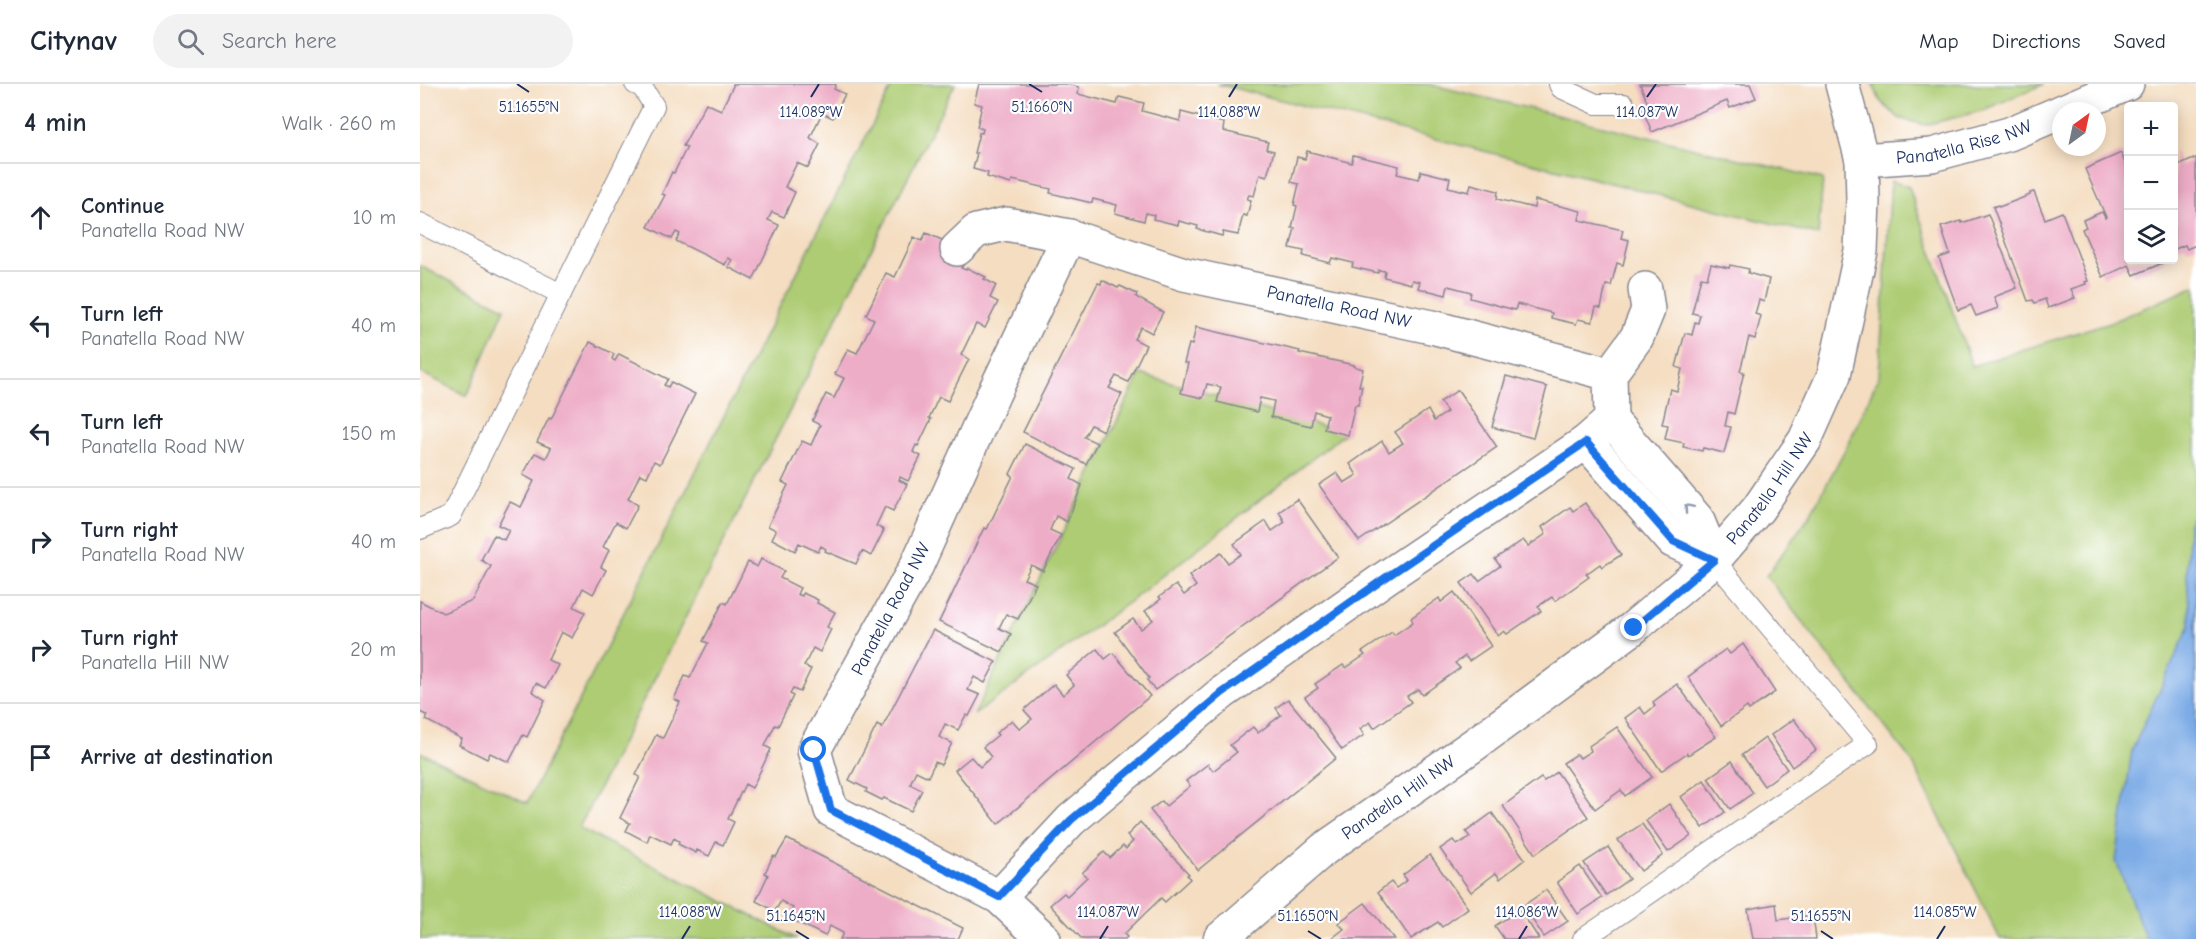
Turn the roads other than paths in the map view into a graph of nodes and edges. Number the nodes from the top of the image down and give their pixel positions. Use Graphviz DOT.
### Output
graph roads {
  1 [pos="635,84"];
  2 [pos="1559,84"];
  3 [pos="1842,84"];
  4 [pos="2127,84"];
  5 [pos="2084,102"];
  6 [pos="1624,104"];
  7 [pos="2052,115"];
  8 [pos="1862,160"];
  9 [pos="420,223"];
  10 [pos="1069,236"];
  11 [pos="957,249"];
  12 [pos="1645,289"];
  13 [pos="561,294"];
  14 [pos="1610,374"];
  15 [pos="1611,420"];
  16 [pos="1586,442"];
  17 [pos="420,529"];
  18 [pos="1714,560"];
  19 [pos="999,897"];
  20 [pos="1044,939"];
  21 [pos="1220,939"];
  22 [pos="1583,939"];
  1 -- 13 [label="lane"];
  2 -- 6 [label="lane"];
  3 -- 8 [label="street, Panatella Hill NW"];
  4 -- 5 [label="street, Panatella Rise NW"];
  7 -- 8 [label="street, Panatella Rise NW"];
  8 -- 18 [label="street, Panatella Hill NW"];
  9 -- 13 [label="lane"];
  10 -- 11 [label="street, Panatella Road NW"];
  10 -- 14 [label="street, Panatella Road NW"];
  10 -- 19 [label="street, Panatella Road NW"];
  12 -- 14 [label="street"];
  13 -- 17 [label="lane"];
  14 -- 15 [label="street"];
  15 -- 16 [label="street"];
  18 -- 15 [label="street, one-way"];
  16 -- 18 [label="street"];
  16 -- 19 [label="street"];
  18 -- 21 [label="street, Panatella Hill NW"];
  18 -- 22 [label="lane"];
  19 -- 20 [label="street, Panatella Road NW"];
}
